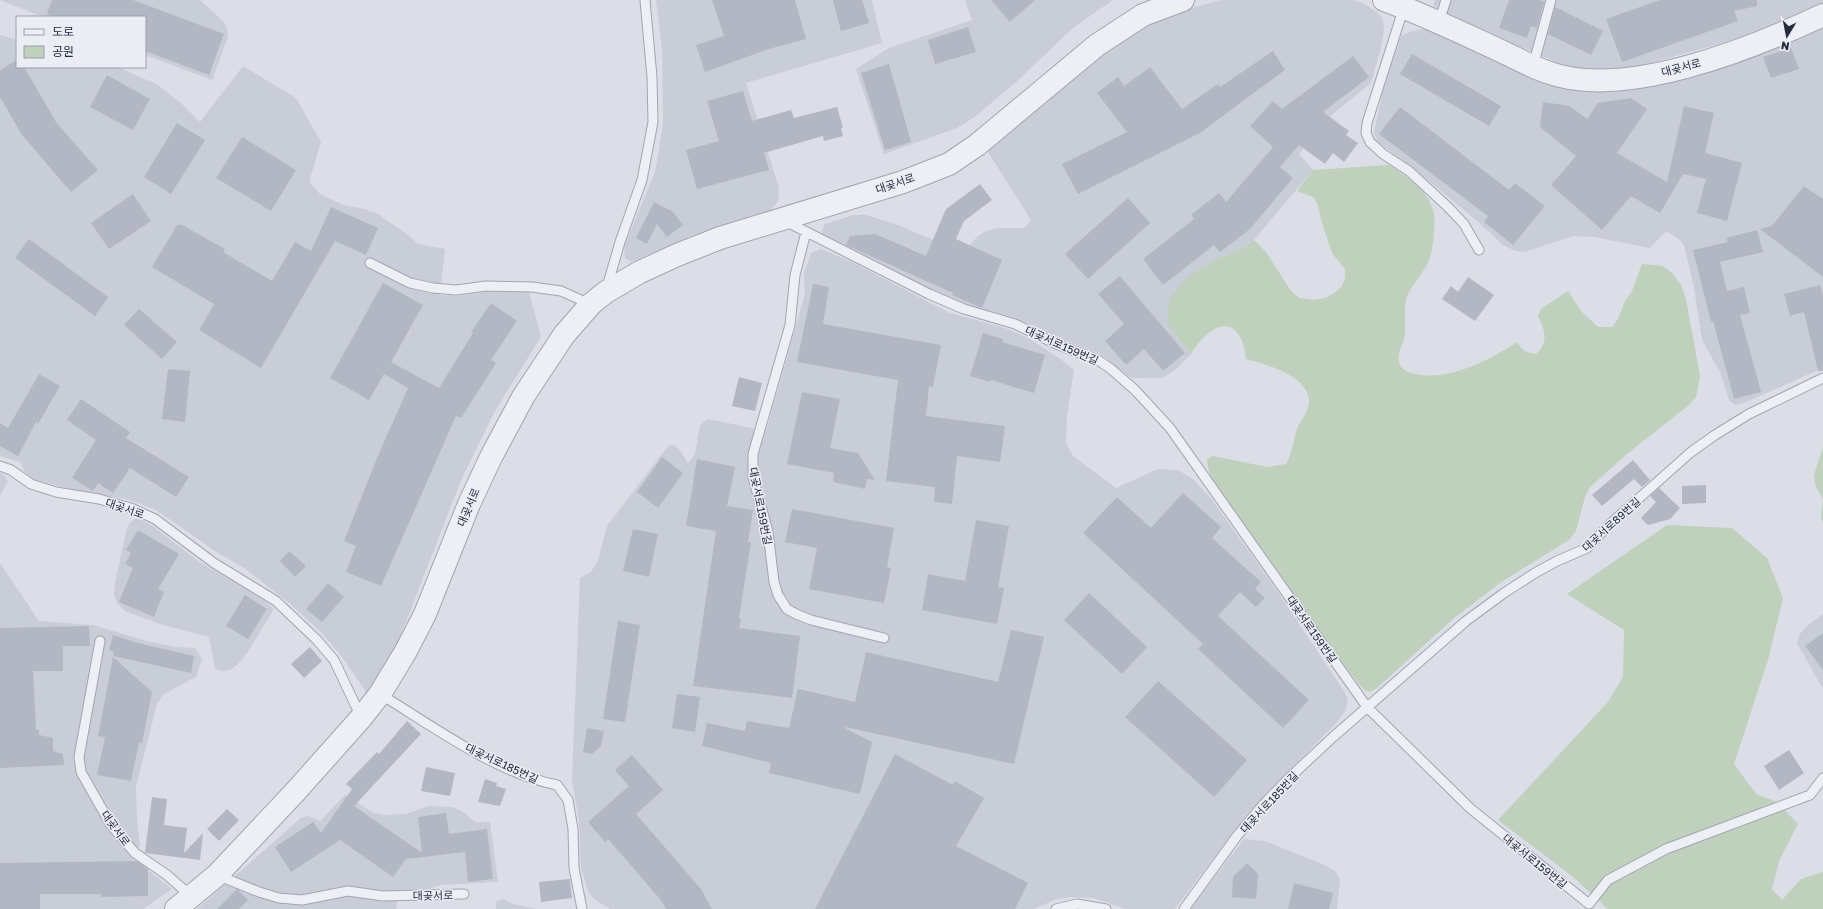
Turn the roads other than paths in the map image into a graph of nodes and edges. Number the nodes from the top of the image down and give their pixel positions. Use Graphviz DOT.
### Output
graph roads {
  1 [pos="645,0"];
  2 [pos="1446,0"];
  3 [pos="1551,0"];
  4 [pos="1172,1"];
  5 [pos="1394,4"];
  6 [pos="1823,15"];
  7 [pos="1439,22"];
  8 [pos="1533,66"];
  9 [pos="782,219"];
  10 [pos="806,232"];
  11 [pos="1479,250"];
  12 [pos="370,263"];
  13 [pos="599,298"];
  14 [pos="1823,378"];
  15 [pos="0,466"];
  16 [pos="884,638"];
  17 [pos="100,641"];
  18 [pos="380,694"];
  19 [pos="1367,707"];
  20 [pos="361,718"];
  21 [pos="1823,778"];
  22 [pos="217,875"];
  23 [pos="464,894"];
  24 [pos="184,903"];
  25 [pos="1592,906"];
  26 [pos="582,909"];
  27 [pos="1056,909"];
  28 [pos="1106,909"];
  29 [pos="1184,909"];
  1 -- 13 [label="lane"];
  2 -- 7 [label="lane"];
  3 -- 8 [label="lane"];
  4 -- 9 [label="street, 대곶서로"];
  5 -- 7 [label="street, 대곶서로"];
  5 -- 11 [label="lane, 대곶서로"];
  6 -- 8 [label="street, 대곶서로"];
  7 -- 8 [label="street, 대곶서로"];
  9 -- 10 [label="lane, 대곶서로159번길"];
  9 -- 13 [label="street, 대곶서로"];
  10 -- 16 [label="lane, 대곶서로159번길"];
  10 -- 19 [label="lane, 대곶서로159번길"];
  12 -- 13 [label="lane"];
  13 -- 18 [label="street, 대곶서로"];
  14 -- 19 [label="lane, 대곶서로89번길"];
  15 -- 20 [label="lane, 대곶서로"];
  17 -- 24 [label="lane, 대곶서로"];
  18 -- 20 [label="street, 대곶서로"];
  18 -- 26 [label="lane, 대곶서로185번길"];
  19 -- 25 [label="lane, 대곶서로159번길"];
  19 -- 29 [label="lane, 대곶서로185번길"];
  20 -- 22 [label="street, 대곶서로"];
  21 -- 25 [label="lane, 대곶서로159번길"];
  22 -- 23 [label="lane, 대곶서로"];
  22 -- 24 [label="street, 대곶서로"];
  27 -- 28 [label="lane"];
}
